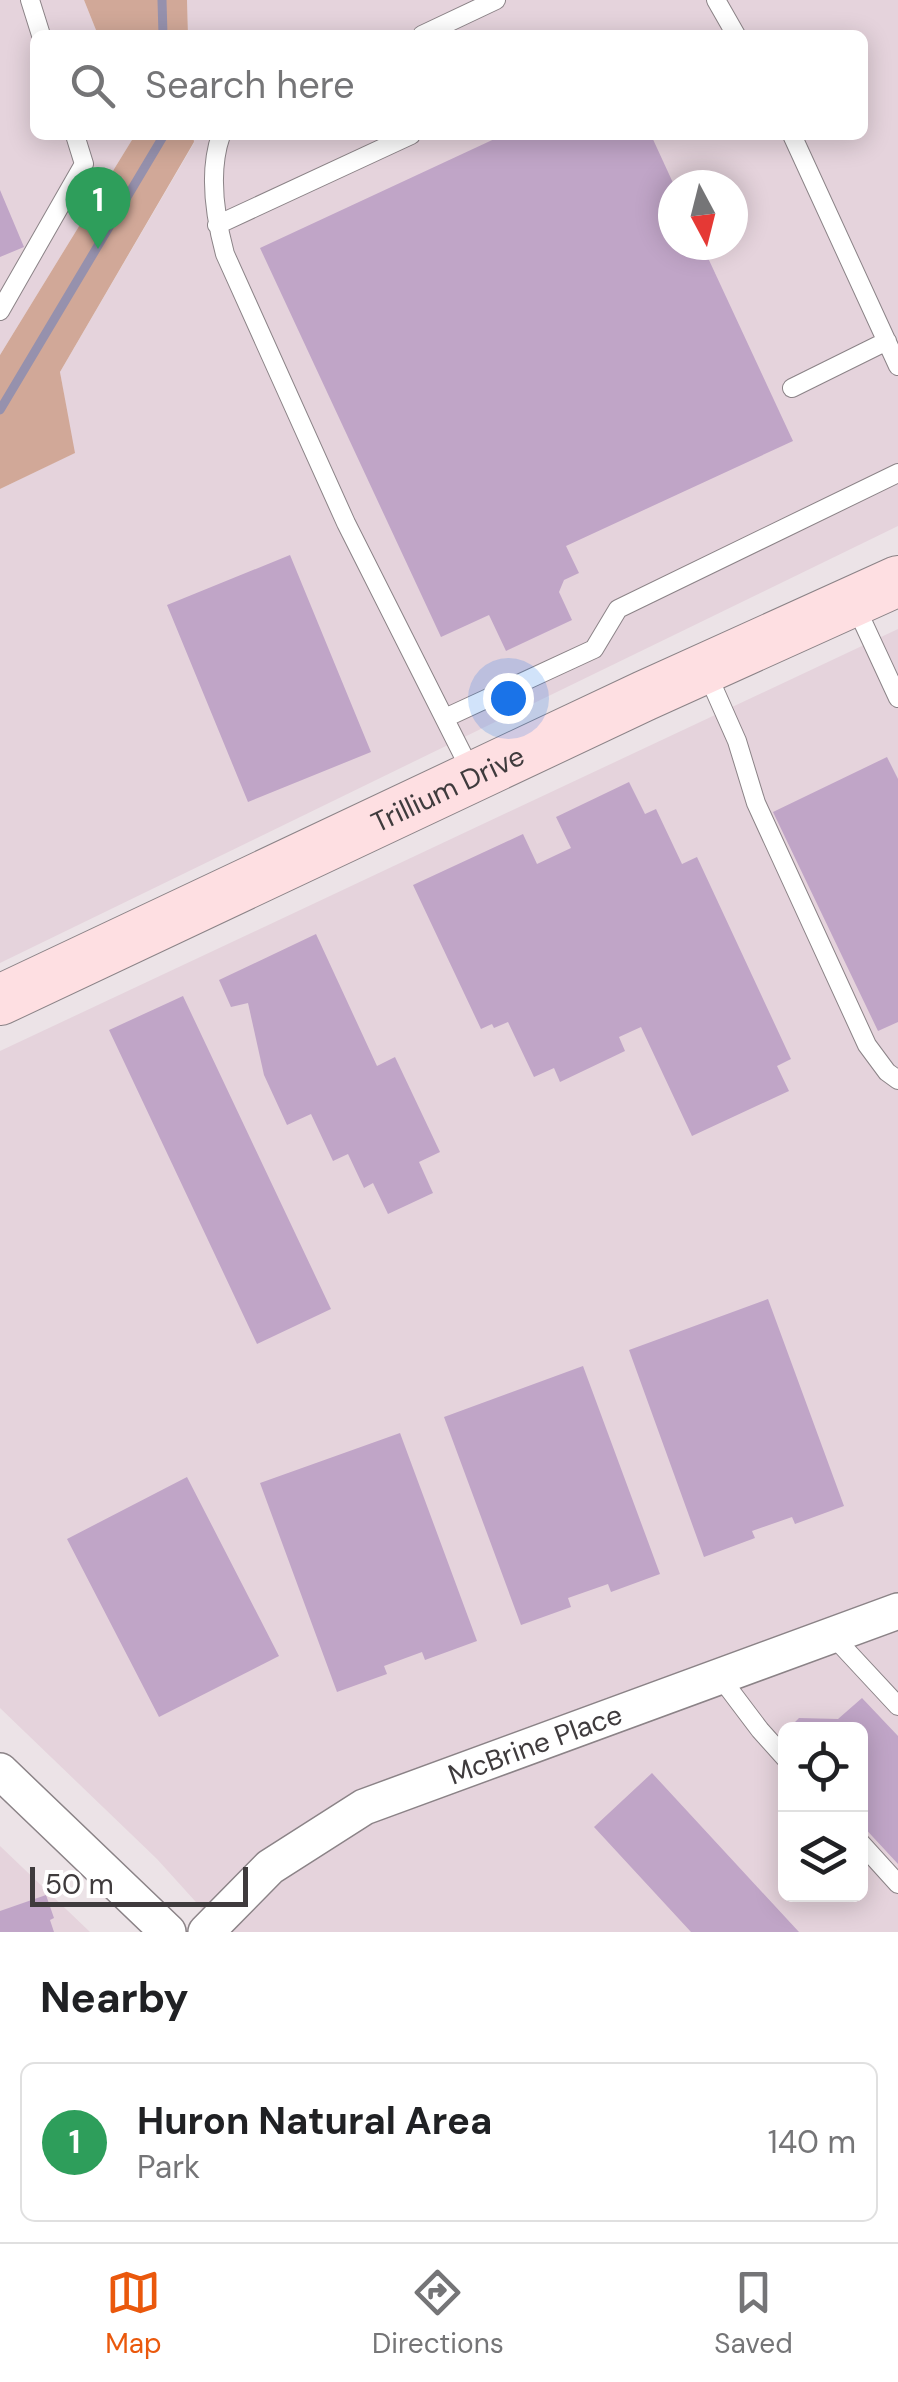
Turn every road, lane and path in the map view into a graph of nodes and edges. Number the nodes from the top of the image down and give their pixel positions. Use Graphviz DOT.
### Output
graph roads {
  1 [pos="30,0"];
  2 [pos="496,0"];
  3 [pos="716,0"];
  4 [pos="39,30"];
  5 [pos="448,30"];
  6 [pos="733,30"];
  7 [pos="76,140"];
  8 [pos="219,140"];
  9 [pos="401,140"];
  10 [pos="794,140"];
  11 [pos="217,225"];
  12 [pos="0,311"];
  13 [pos="887,341"];
  14 [pos="898,366"];
  15 [pos="792,388"];
  16 [pos="898,472"];
  17 [pos="898,581"];
  18 [pos="853,602"];
  19 [pos="705,668"];
  20 [pos="898,698"];
  21 [pos="445,718"];
  22 [pos="474,776"];
  23 [pos="0,1000"];
  24 [pos="898,1080"];
  25 [pos="897,1612"];
  26 [pos="832,1635"];
  27 [pos="720,1676"];
  28 [pos="898,1706"];
  29 [pos="778,1750"];
  30 [pos="0,1771"];
  31 [pos="868,1851"];
  32 [pos="898,1884"];
  33 [pos="168,1932"];
  34 [pos="206,1932"];
  1 -- 4 [label="lane"];
  2 -- 5 [label="lane"];
  3 -- 6 [label="lane"];
  7 -- 12 [label="lane"];
  8 -- 11 [label="lane"];
  9 -- 11 [label="lane"];
  10 -- 13 [label="lane"];
  11 -- 21 [label="lane"];
  13 -- 14 [label="lane"];
  13 -- 15 [label="lane"];
  16 -- 21 [label="lane"];
  17 -- 18 [label="street, Trillium Drive"];
  18 -- 19 [label="street, Trillium Drive"];
  18 -- 20 [label="lane"];
  19 -- 22 [label="street, Trillium Drive"];
  19 -- 24 [label="lane"];
  21 -- 22 [label="lane"];
  22 -- 23 [label="street, Trillium Drive"];
  25 -- 26 [label="street, McBrine Place"];
  26 -- 27 [label="street, McBrine Place"];
  26 -- 28 [label="lane"];
  27 -- 29 [label="lane"];
  27 -- 34 [label="street, McBrine Place"];
  30 -- 33 [label="street"];
  31 -- 32 [label="lane"];
}
